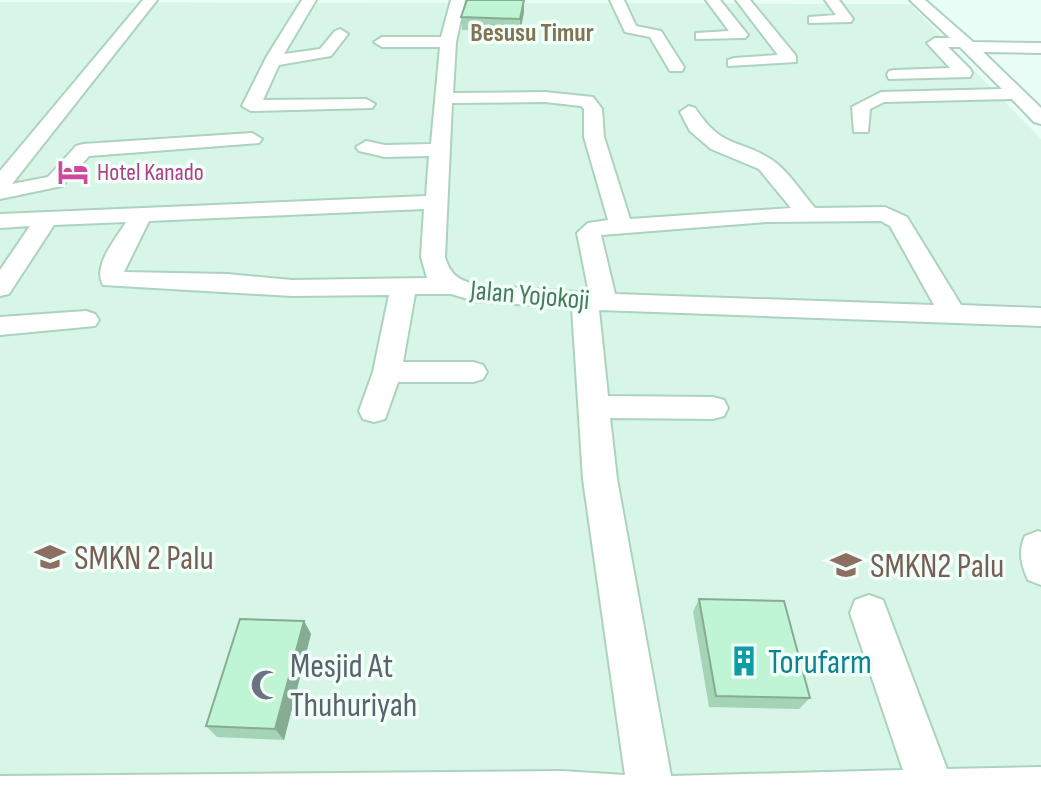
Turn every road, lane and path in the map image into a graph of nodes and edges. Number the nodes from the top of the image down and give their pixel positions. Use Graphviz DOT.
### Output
graph roads {
  1 [pos="150,0"];
  2 [pos="309,0"];
  3 [pos="458,0"];
  4 [pos="617,0"];
  5 [pos="713,0"];
  6 [pos="743,0"];
  7 [pos="832,0"];
  8 [pos="917,0"];
  9 [pos="814,20"];
  10 [pos="340,34"];
  11 [pos="701,36"];
  12 [pos="382,42"];
  13 [pos="448,42"];
  14 [pos="967,44"];
  15 [pos="1041,48"];
  16 [pos="273,61"];
  17 [pos="734,63"];
  18 [pos="676,67"];
  19 [pos="964,73"];
  20 [pos="996,73"];
  21 [pos="895,75"];
  22 [pos="1017,94"];
  23 [pos="445,98"];
  24 [pos="366,104"];
  25 [pos="689,112"];
  26 [pos="1041,117"];
  27 [pos="861,128"];
  28 [pos="252,139"];
  29 [pos="366,147"];
  30 [pos="442,150"];
  31 [pos="0,185"];
  32 [pos="0,193"];
  33 [pos="436,202"];
  34 [pos="807,213"];
  35 [pos="141,215"];
  36 [pos="47,219"];
  37 [pos="0,221"];
  38 [pos="620,224"];
  39 [pos="452,286"];
  40 [pos="0,288"];
  41 [pos="403,289"];
  42 [pos="594,301"];
  43 [pos="951,311"];
  44 [pos="1041,317"];
  45 [pos="86,320"];
  46 [pos="0,326"];
  47 [pos="387,372"];
  48 [pos="473,372"];
  49 [pos="594,407"];
  50 [pos="713,408"];
  51 [pos="374,411"];
  52 [pos="869,613"];
  53 [pos="1041,790"];
  54 [pos="933,792"];
  55 [pos="0,799"];
  56 [pos="677,799"];
  57 [pos="345,800"];
  1 -- 31 [label="street"];
  2 -- 16 [label="street"];
  3 -- 13 [label="street, Jalan Yojokoji"];
  4 -- 18 [label="street"];
  5 -- 11 [label="street"];
  6 -- 17 [label="street"];
  7 -- 9 [label="street"];
  8 -- 14 [label="street"];
  10 -- 16 [label="street"];
  12 -- 13 [label="street"];
  13 -- 23 [label="street, Jalan Yojokoji"];
  14 -- 15 [label="street"];
  14 -- 19 [label="street"];
  14 -- 20 [label="street"];
  16 -- 24 [label="street"];
  19 -- 20 [label="street"];
  19 -- 21 [label="street"];
  20 -- 22 [label="street"];
  22 -- 26 [label="street"];
  22 -- 27 [label="street"];
  23 -- 30 [label="street, Jalan Yojokoji"];
  23 -- 38 [label="street"];
  25 -- 34 [label="street"];
  28 -- 32 [label="street"];
  29 -- 30 [label="street"];
  30 -- 33 [label="street, Jalan Yojokoji"];
  33 -- 35 [label="street"];
  33 -- 39 [label="street, Jalan Yojokoji"];
  34 -- 38 [label="street"];
  34 -- 43 [label="street"];
  35 -- 36 [label="street"];
  35 -- 41 [label="street"];
  36 -- 37 [label="street"];
  36 -- 40 [label="street"];
  38 -- 42 [label="street"];
  39 -- 41 [label="street"];
  39 -- 42 [label="street, Jalan Yojokoji"];
  41 -- 47 [label="street"];
  42 -- 43 [label="street, Jalan Yojokoji"];
  42 -- 49 [label="street"];
  43 -- 44 [label="street, Jalan Yojokoji"];
  45 -- 46 [label="street"];
  47 -- 48 [label="street"];
  47 -- 51 [label="street"];
  49 -- 50 [label="street"];
  49 -- 56 [label="street"];
  52 -- 54 [label="street"];
  53 -- 54 [label="street"];
  54 -- 56 [label="street"];
  55 -- 57 [label="street"];
  56 -- 57 [label="street"];
}
